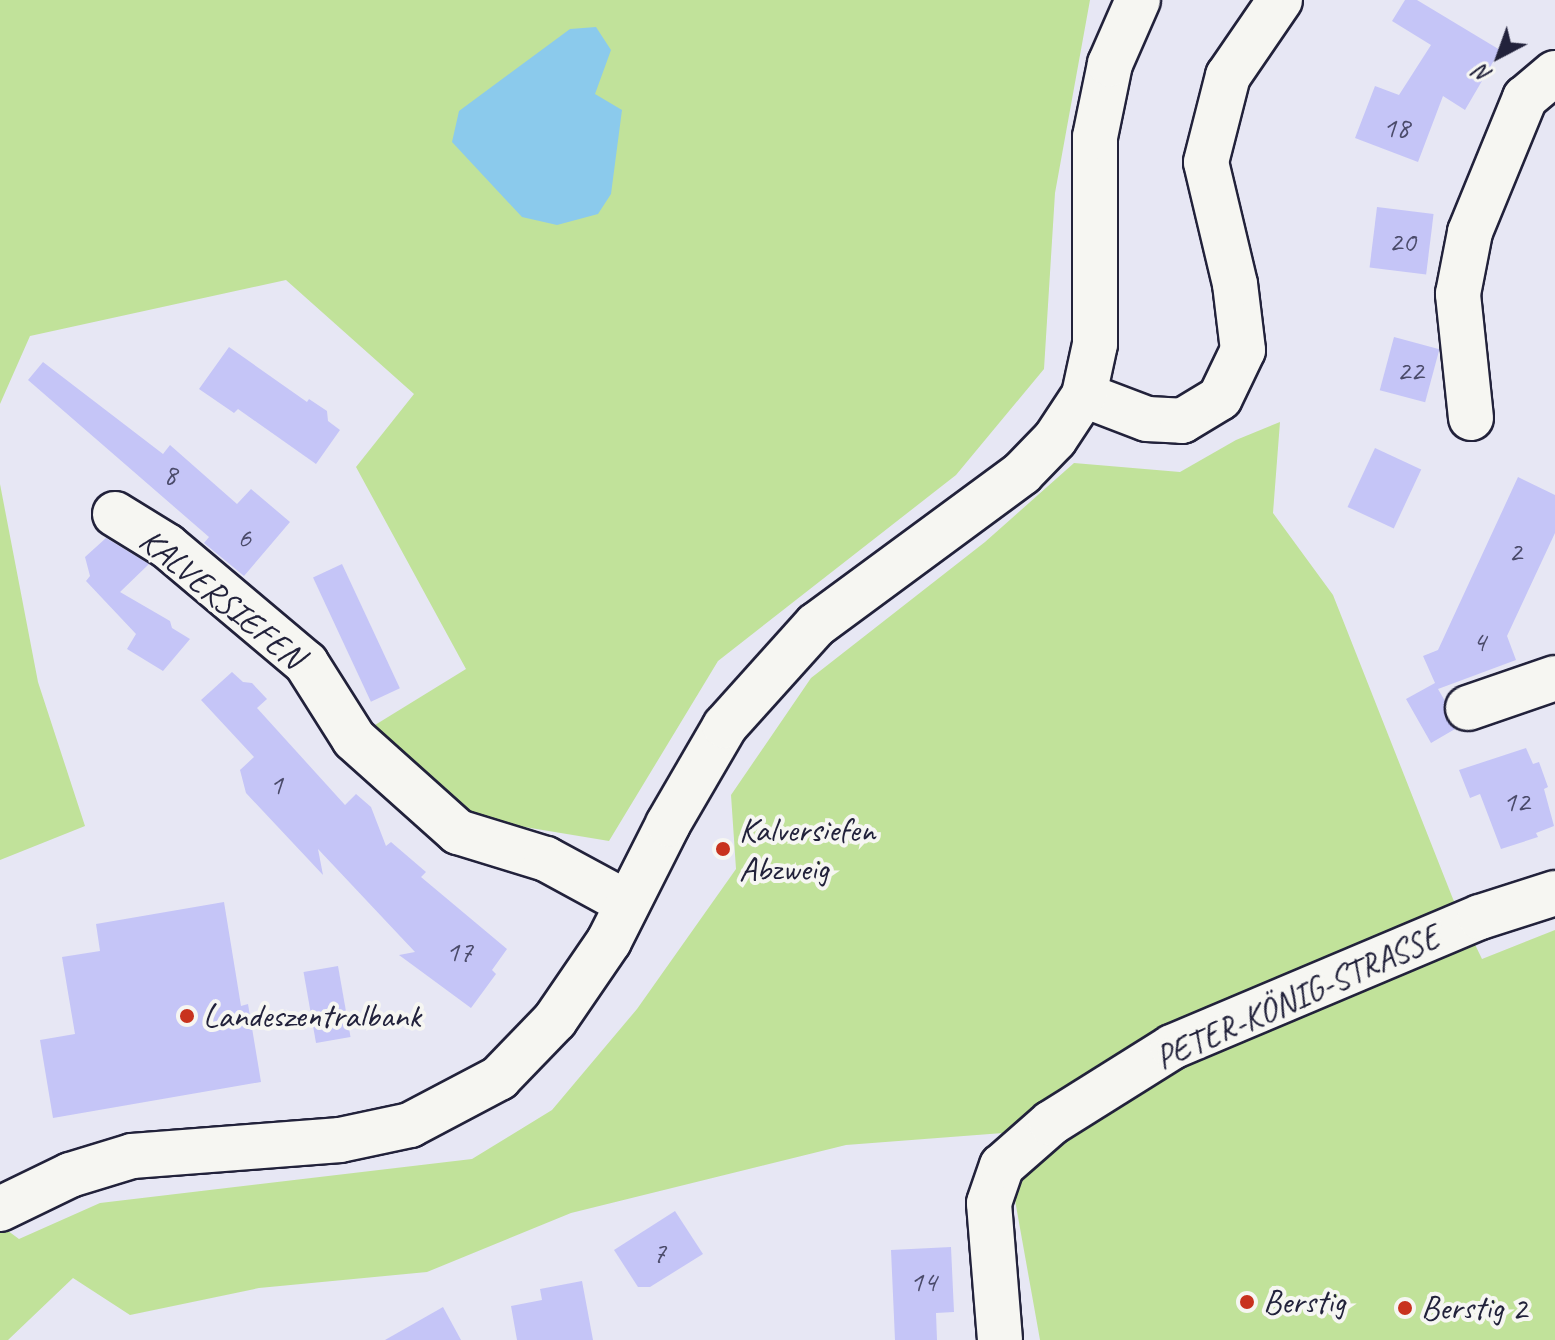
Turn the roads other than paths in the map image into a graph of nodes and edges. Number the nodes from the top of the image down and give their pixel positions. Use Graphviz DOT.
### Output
graph roads {
  1 [pos="1138,0"];
  2 [pos="1280,0"];
  3 [pos="1555,73"];
  4 [pos="1084,395"];
  5 [pos="1471,418"];
  6 [pos="115,514"];
  7 [pos="1555,678"];
  8 [pos="1468,708"];
  9 [pos="1555,893"];
  10 [pos="627,903"];
  11 [pos="0,1209"];
  12 [pos="1000,1340"];
  1 -- 4 [label="street"];
  2 -- 4 [label="street"];
  3 -- 5 [label="street"];
  4 -- 10 [label="street"];
  6 -- 10 [label="street, KALVERSIEFEN"];
  7 -- 8 [label="street"];
  9 -- 12 [label="street, PETER-KÖNIG-STRASSE"];
  10 -- 11 [label="street"];
}
